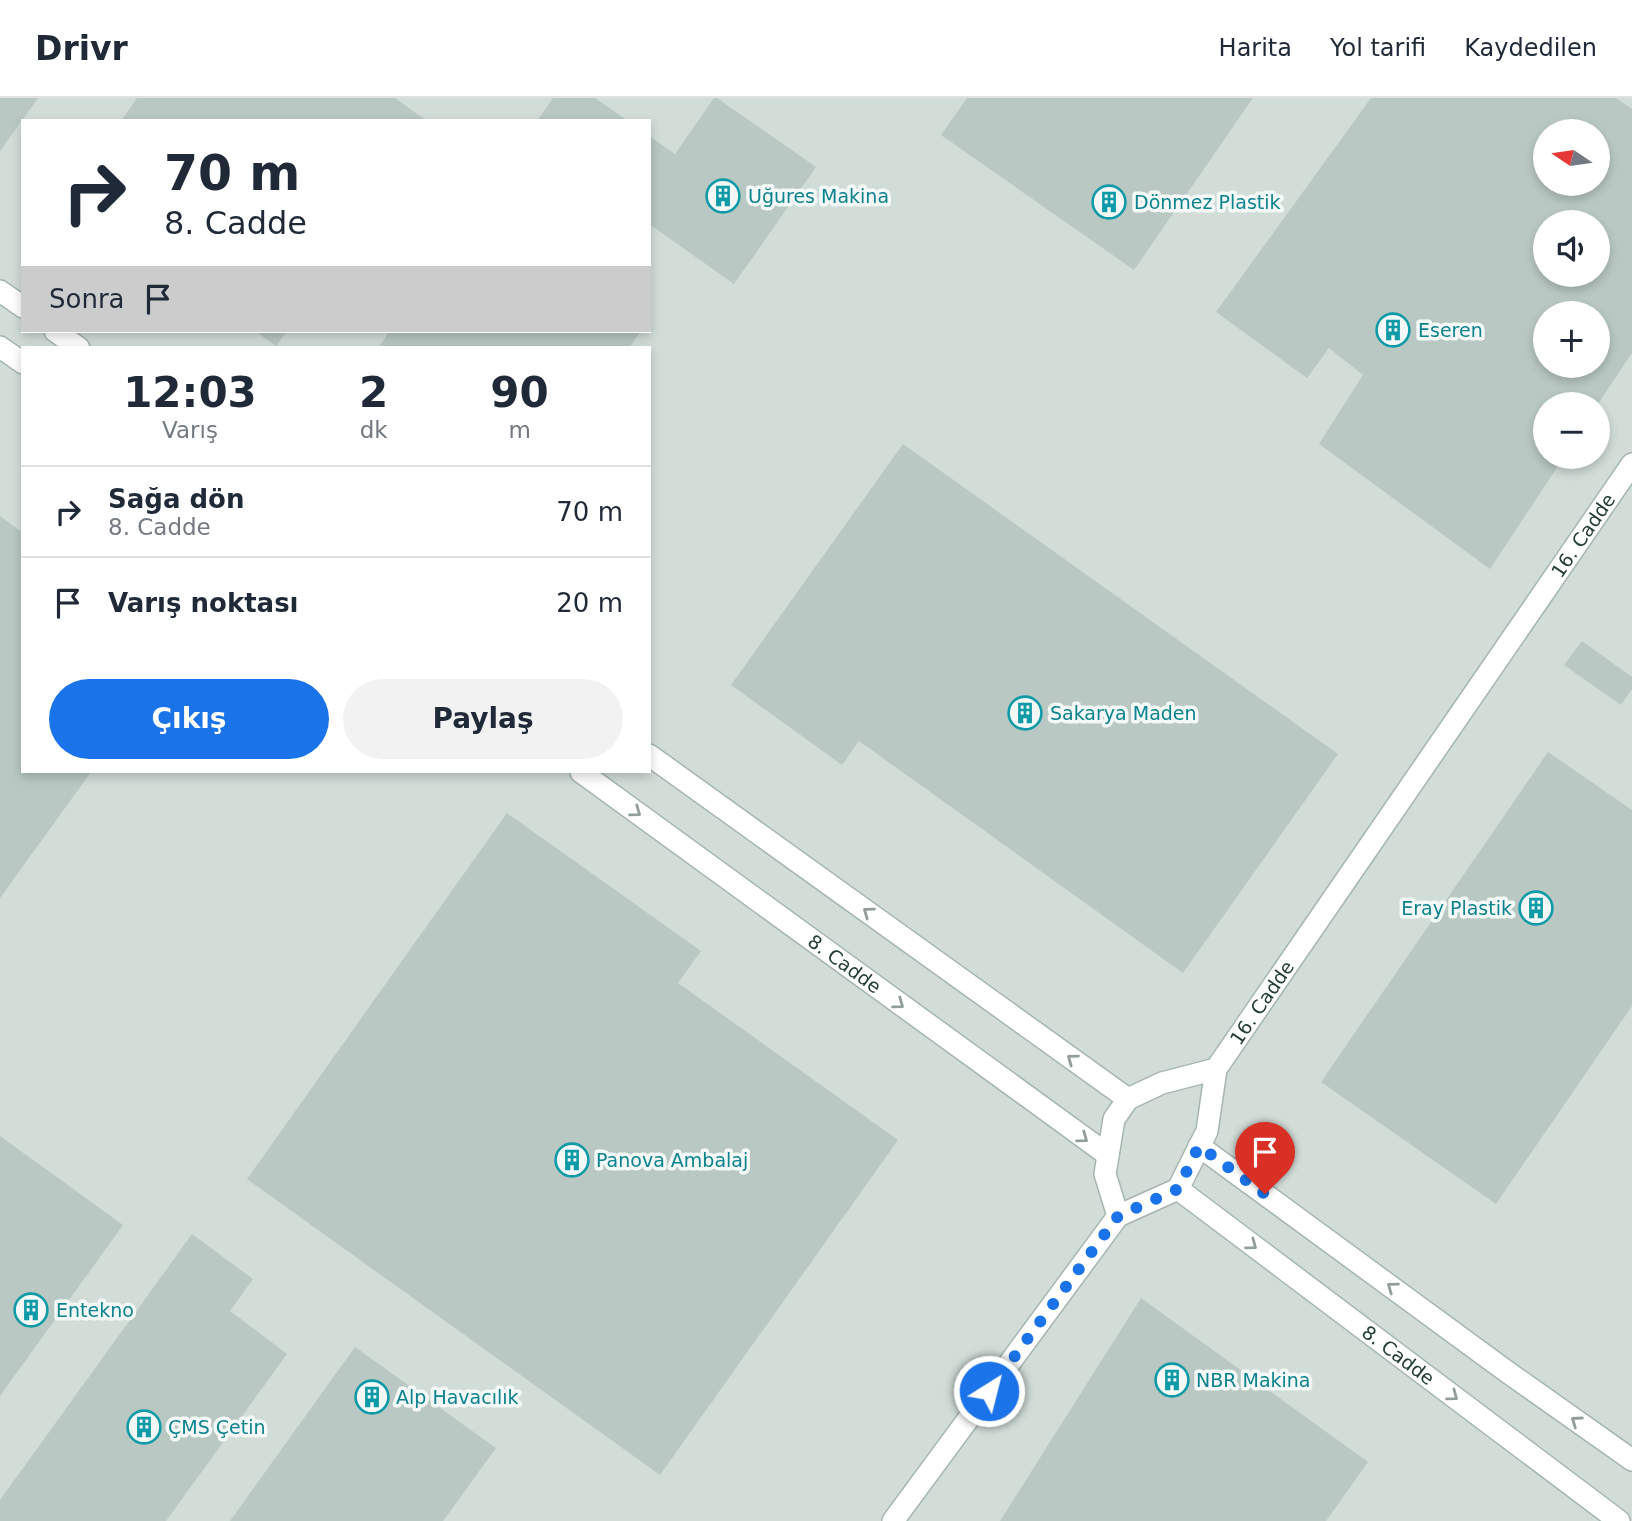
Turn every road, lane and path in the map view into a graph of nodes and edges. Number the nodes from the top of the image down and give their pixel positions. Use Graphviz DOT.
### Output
graph roads {
  1 [pos="0,291"];
  2 [pos="21,306"];
  3 [pos="58,333"];
  4 [pos="76,346"];
  5 [pos="0,347"];
  6 [pos="21,362"];
  7 [pos="1632,464"];
  8 [pos="651,756"];
  9 [pos="582,773"];
  10 [pos="1216,1069"];
  11 [pos="1128,1099"];
  12 [pos="1199,1146"];
  13 [pos="1108,1156"];
  14 [pos="1178,1189"];
  15 [pos="1118,1216"];
  16 [pos="1632,1460"];
  17 [pos="893,1521"];
  18 [pos="1619,1521"];
  1 -- 2 [label="street"];
  3 -- 4 [label="street"];
  5 -- 6 [label="street"];
  7 -- 10 [label="street, 16. Cadde"];
  11 -- 8 [label="street, one-way"];
  9 -- 13 [label="street, 8. Cadde, one-way"];
  10 -- 11 [label="street"];
  10 -- 12 [label="street, 16. Cadde"];
  11 -- 13 [label="street"];
  12 -- 14 [label="street, 16. Cadde"];
  16 -- 12 [label="street, one-way"];
  13 -- 15 [label="street"];
  14 -- 15 [label="street"];
  14 -- 18 [label="street, 8. Cadde, one-way"];
  15 -- 17 [label="street"];
}
